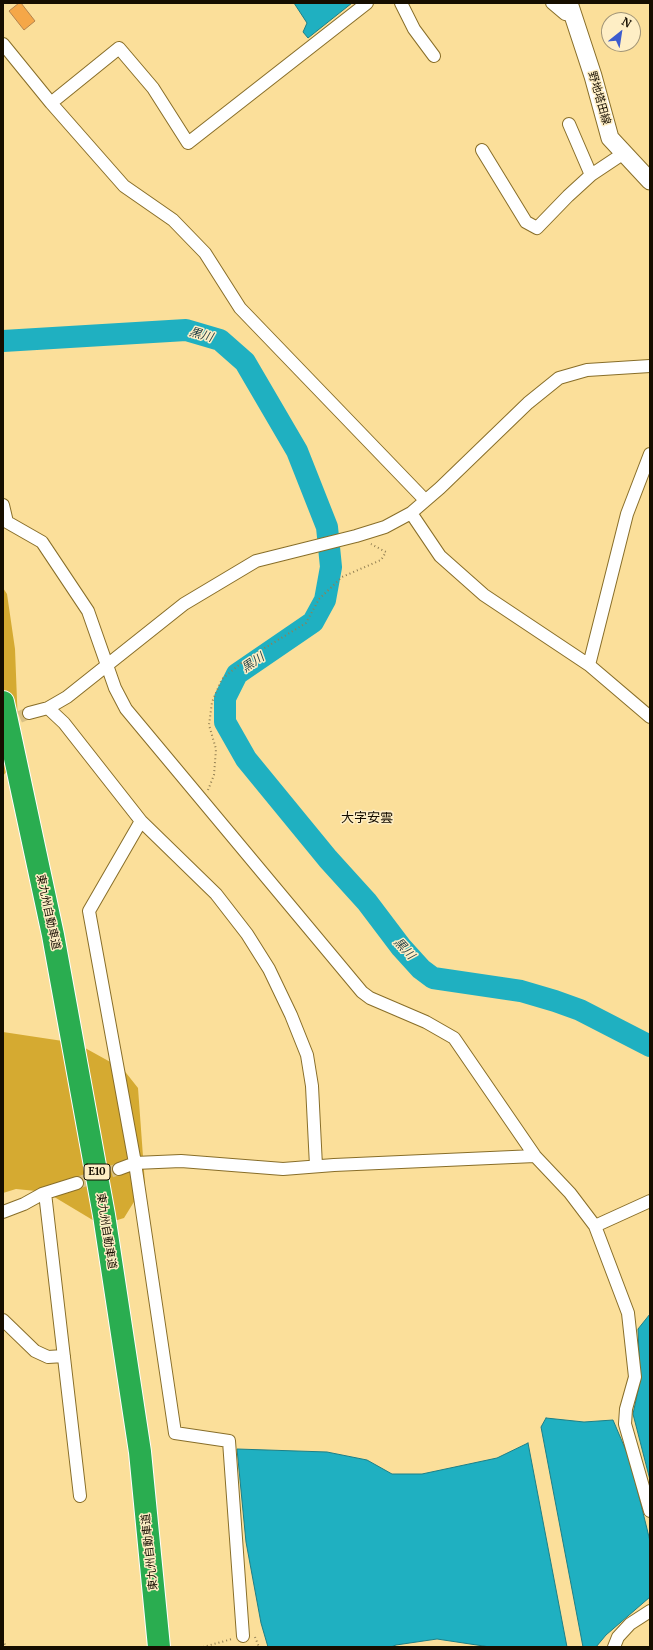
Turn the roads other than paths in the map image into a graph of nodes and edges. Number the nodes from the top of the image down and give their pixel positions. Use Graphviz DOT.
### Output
graph roads {
  1 [pos="366,3"];
  2 [pos="401,3"];
  3 [pos="552,3"];
  4 [pos="571,9"];
  5 [pos="3,44"];
  6 [pos="434,56"];
  7 [pos="51,103"];
  8 [pos="569,124"];
  9 [pos="482,150"];
  10 [pos="624,153"];
  11 [pos="591,175"];
  12 [pos="650,181"];
  13 [pos="650,366"];
  14 [pos="650,454"];
  15 [pos="426,500"];
  16 [pos="3,505"];
  17 [pos="411,513"];
  18 [pos="589,665"];
  19 [pos="106,666"];
  20 [pos="3,702"];
  21 [pos="48,708"];
  22 [pos="29,713"];
  23 [pos="650,717"];
  24 [pos="141,821"];
  25 [pos="535,1156"];
  26 [pos="135,1163"];
  27 [pos="316,1166"];
  28 [pos="119,1169"];
  29 [pos="77,1183"];
  30 [pos="45,1193"];
  31 [pos="650,1201"];
  32 [pos="3,1212"];
  33 [pos="595,1226"];
  34 [pos="3,1320"];
  35 [pos="64,1356"];
  36 [pos="80,1496"];
  37 [pos="650,1511"];
  38 [pos="650,1611"];
  39 [pos="243,1636"];
  40 [pos="159,1647"];
  41 [pos="614,1647"];
  1 -- 7 [label="street"];
  2 -- 6 [label="street"];
  3 -- 4 [label="street"];
  4 -- 10 [label="main road, 野地塔田線"];
  5 -- 7 [label="street"];
  7 -- 15 [label="street"];
  8 -- 11 [label="street"];
  9 -- 11 [label="street"];
  10 -- 11 [label="street"];
  10 -- 12 [label="main road, 野地塔田線"];
  13 -- 15 [label="street"];
  14 -- 18 [label="street"];
  15 -- 17 [label="street"];
  16 -- 19 [label="street"];
  17 -- 18 [label="street"];
  17 -- 19 [label="street"];
  18 -- 23 [label="street"];
  19 -- 21 [label="street"];
  19 -- 25 [label="street"];
  20 -- 40 [label="highway, 東九州自動車道 / E10"];
  21 -- 22 [label="street"];
  21 -- 24 [label="street"];
  24 -- 26 [label="street"];
  24 -- 27 [label="street"];
  25 -- 27 [label="street"];
  25 -- 33 [label="street"];
  26 -- 27 [label="street"];
  26 -- 28 [label="street"];
  26 -- 39 [label="street"];
  29 -- 30 [label="street"];
  30 -- 32 [label="street"];
  30 -- 35 [label="street"];
  31 -- 33 [label="street"];
  33 -- 37 [label="street"];
  34 -- 35 [label="street"];
  35 -- 36 [label="street"];
  38 -- 41 [label="street"];
}
